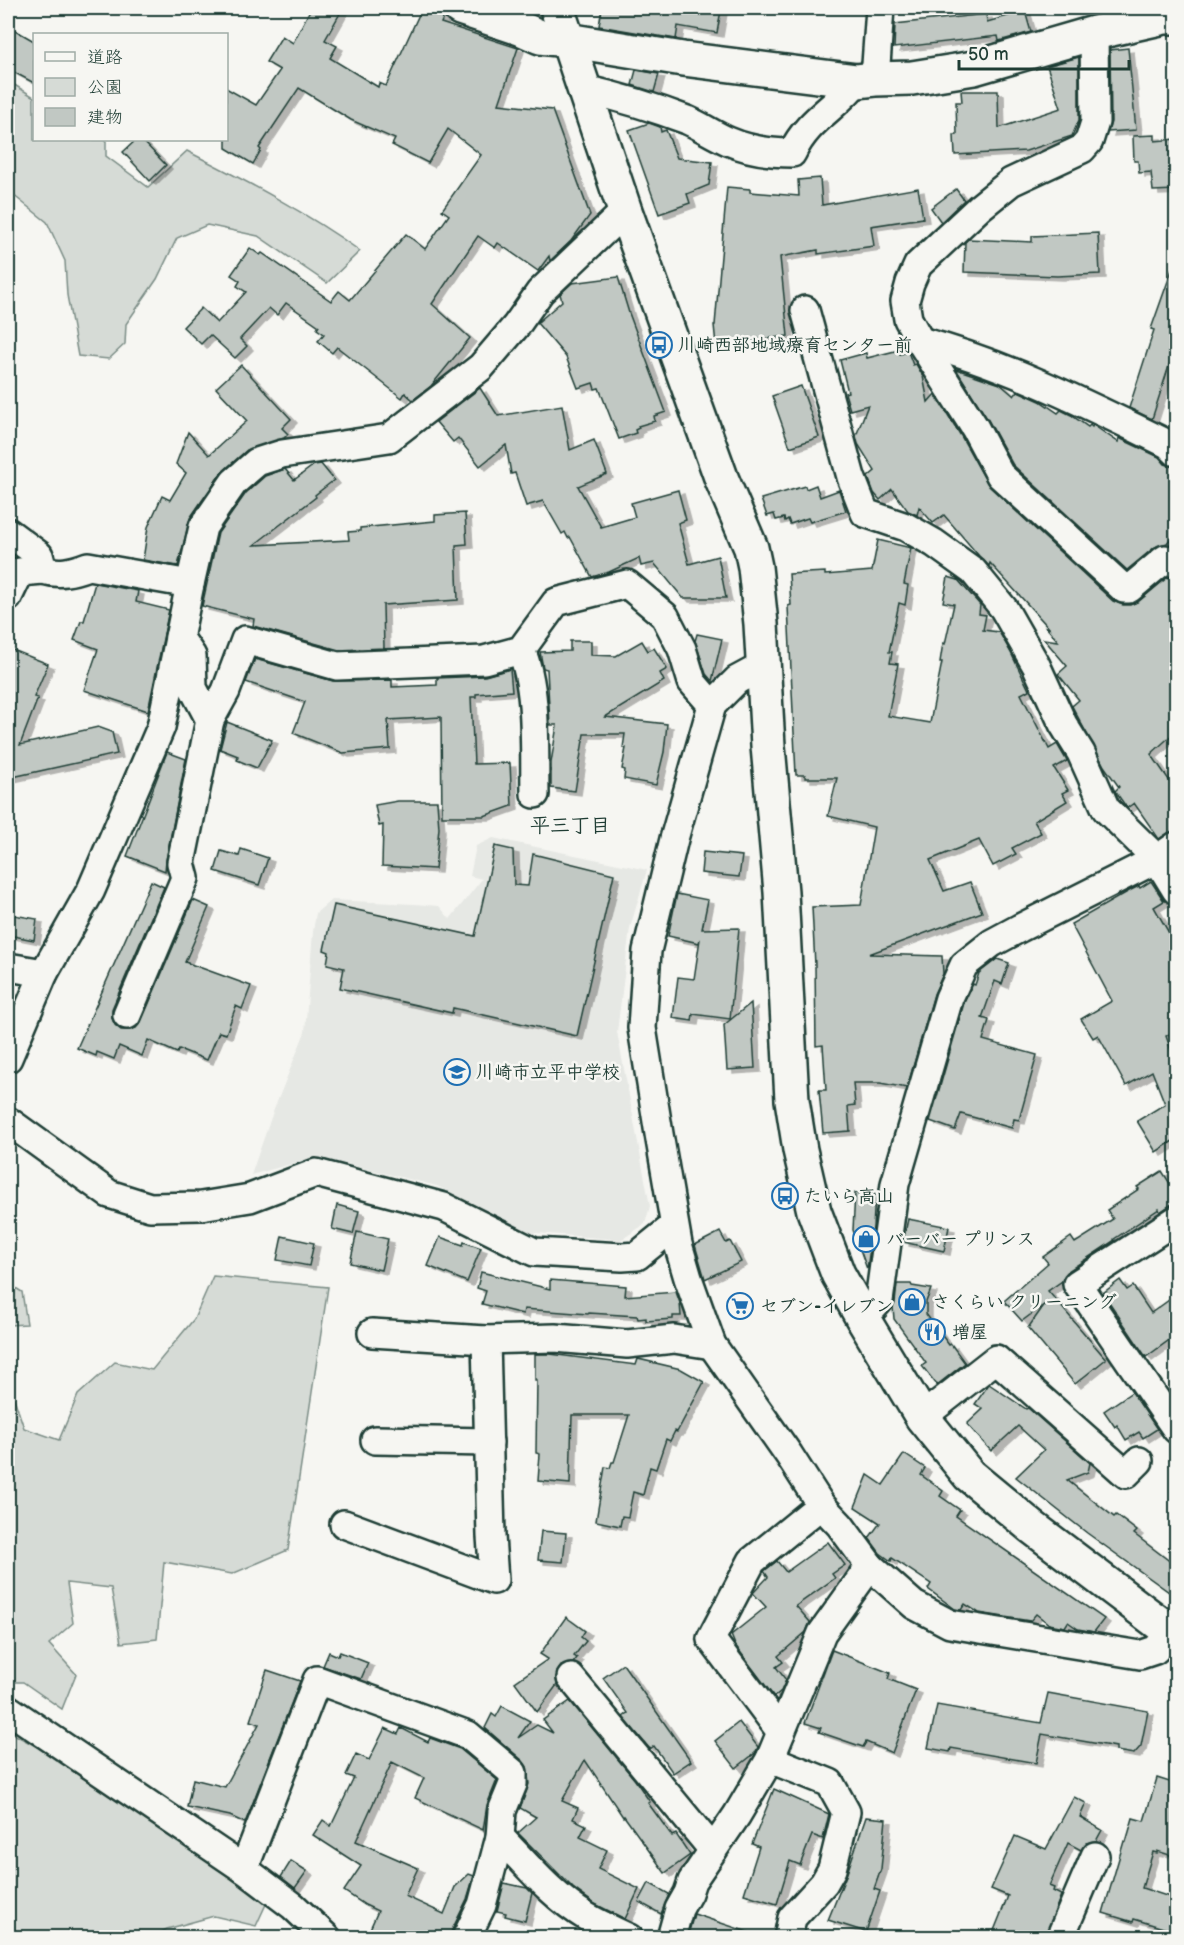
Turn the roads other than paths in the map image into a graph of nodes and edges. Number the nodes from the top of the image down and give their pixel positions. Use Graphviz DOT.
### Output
graph roads {
  1 [pos="460,8"];
  2 [pos="557,8"];
  3 [pos="879,8"];
  4 [pos="1171,14"];
  5 [pos="1094,33"];
  6 [pos="567,40"];
  7 [pos="866,80"];
  8 [pos="584,89"];
  9 [pos="626,210"];
  10 [pos="805,310"];
  11 [pos="920,341"];
  12 [pos="1176,452"];
  13 [pos="8,532"];
  14 [pos="1176,564"];
  15 [pos="42,570"];
  16 [pos="190,584"];
  17 [pos="8,597"];
  18 [pos="179,637"];
  19 [pos="521,650"];
  20 [pos="763,666"];
  21 [pos="712,705"];
  22 [pos="210,720"];
  23 [pos="535,794"];
  24 [pos="1167,853"];
  25 [pos="1176,890"];
  26 [pos="8,968"];
  27 [pos="44,973"];
  28 [pos="127,1015"];
  29 [pos="8,1058"];
  30 [pos="8,1121"];
  31 [pos="1176,1220"];
  32 [pos="674,1226"];
  33 [pos="863,1319"];
  34 [pos="372,1333"];
  35 [pos="486,1340"];
  36 [pos="712,1344"];
  37 [pos="922,1417"];
  38 [pos="1176,1429"];
  39 [pos="375,1440"];
  40 [pos="489,1442"];
  41 [pos="1139,1461"];
  42 [pos="821,1505"];
  43 [pos="344,1524"];
  44 [pos="870,1566"];
  45 [pos="1174,1634"];
  46 [pos="571,1678"];
  47 [pos="8,1709"];
  48 [pos="781,1732"];
  49 [pos="770,1759"];
  50 [pos="500,1837"];
  51 [pos="713,1850"];
  52 [pos="1095,1856"];
  53 [pos="244,1869"];
  54 [pos="580,1927"];
  55 [pos="327,1938"];
  56 [pos="466,1938"];
  57 [pos="629,1938"];
  58 [pos="670,1938"];
  59 [pos="788,1938"];
  60 [pos="1060,1938"];
  1 -- 6 [label="street"];
  2 -- 6 [label="street"];
  3 -- 7 [label="street"];
  4 -- 5 [label="street"];
  5 -- 7 [label="street"];
  5 -- 11 [label="street"];
  6 -- 7 [label="street"];
  6 -- 8 [label="street"];
  7 -- 8 [label="street"];
  8 -- 9 [label="street"];
  9 -- 16 [label="street"];
  9 -- 20 [label="street"];
  10 -- 24 [label="street"];
  11 -- 12 [label="street"];
  11 -- 14 [label="street"];
  13 -- 15 [label="street"];
  15 -- 16 [label="street"];
  15 -- 17 [label="street"];
  16 -- 18 [label="street"];
  18 -- 22 [label="street"];
  18 -- 27 [label="street"];
  19 -- 21 [label="street"];
  19 -- 22 [label="street"];
  19 -- 23 [label="street"];
  20 -- 21 [label="street"];
  20 -- 33 [label="street"];
  21 -- 32 [label="street"];
  22 -- 28 [label="street"];
  24 -- 25 [label="street"];
  24 -- 33 [label="street"];
  26 -- 27 [label="street"];
  27 -- 29 [label="street"];
  30 -- 32 [label="street"];
  31 -- 38 [label="street"];
  32 -- 36 [label="street"];
  33 -- 37 [label="street"];
  34 -- 35 [label="street"];
  35 -- 36 [label="street"];
  35 -- 40 [label="street"];
  36 -- 42 [label="street"];
  37 -- 41 [label="street"];
  37 -- 45 [label="street"];
  39 -- 40 [label="street"];
  40 -- 43 [label="street"];
  42 -- 44 [label="street"];
  42 -- 48 [label="street"];
  44 -- 45 [label="street"];
  44 -- 48 [label="street"];
  46 -- 51 [label="street"];
  47 -- 53 [label="street"];
  48 -- 49 [label="street"];
  49 -- 51 [label="street"];
  49 -- 59 [label="street"];
  50 -- 53 [label="street"];
  50 -- 54 [label="street"];
  50 -- 56 [label="street"];
  51 -- 58 [label="street"];
  52 -- 60 [label="street"];
  53 -- 55 [label="street"];
  54 -- 57 [label="street"];
}
